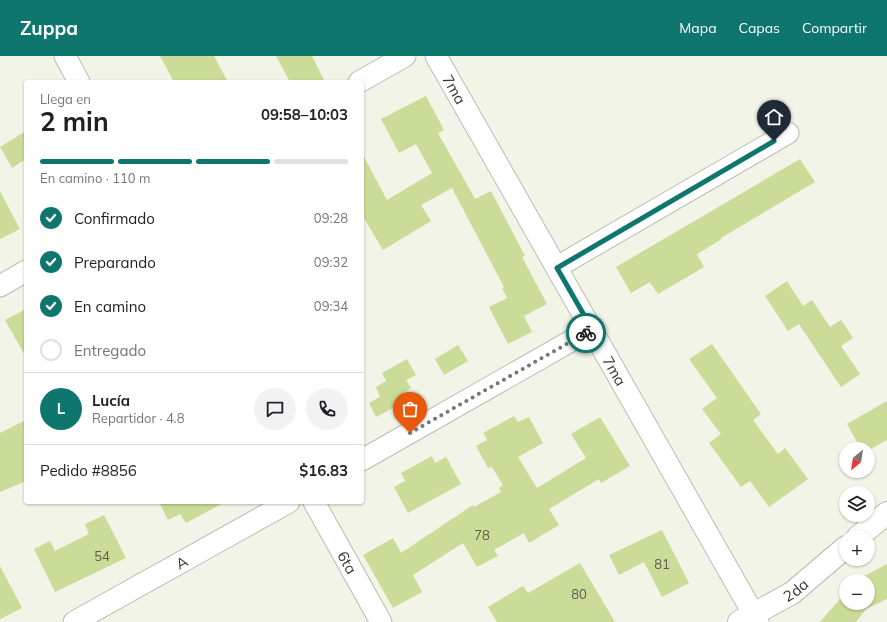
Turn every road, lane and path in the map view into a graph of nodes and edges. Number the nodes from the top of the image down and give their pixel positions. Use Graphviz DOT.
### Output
graph roads {
  1 [pos="65,56"];
  2 [pos="405,56"];
  3 [pos="436,56"];
  4 [pos="79,80"];
  5 [pos="363,80"];
  6 [pos="788,133"];
  7 [pos="557,268"];
  8 [pos="24,272"];
  9 [pos="0,286"];
  10 [pos="592,329"];
  11 [pos="364,459"];
  12 [pos="285,504"];
  13 [pos="315,504"];
  14 [pos="887,513"];
  15 [pos="866,530"];
  16 [pos="839,554"];
  17 [pos="750,619"];
  18 [pos="74,622"];
  19 [pos="382,622"];
  1 -- 4 [label="street"];
  2 -- 5 [label="street"];
  3 -- 7 [label="street, 7ma"];
  6 -- 7 [label="street"];
  7 -- 10 [label="street, 7ma"];
  8 -- 9 [label="street"];
  10 -- 11 [label="street"];
  10 -- 17 [label="street, 7ma"];
  12 -- 18 [label="street, A"];
  13 -- 19 [label="street, 6ta"];
  14 -- 15 [label="street"];
  16 -- 17 [label="street, 2da"];
}
